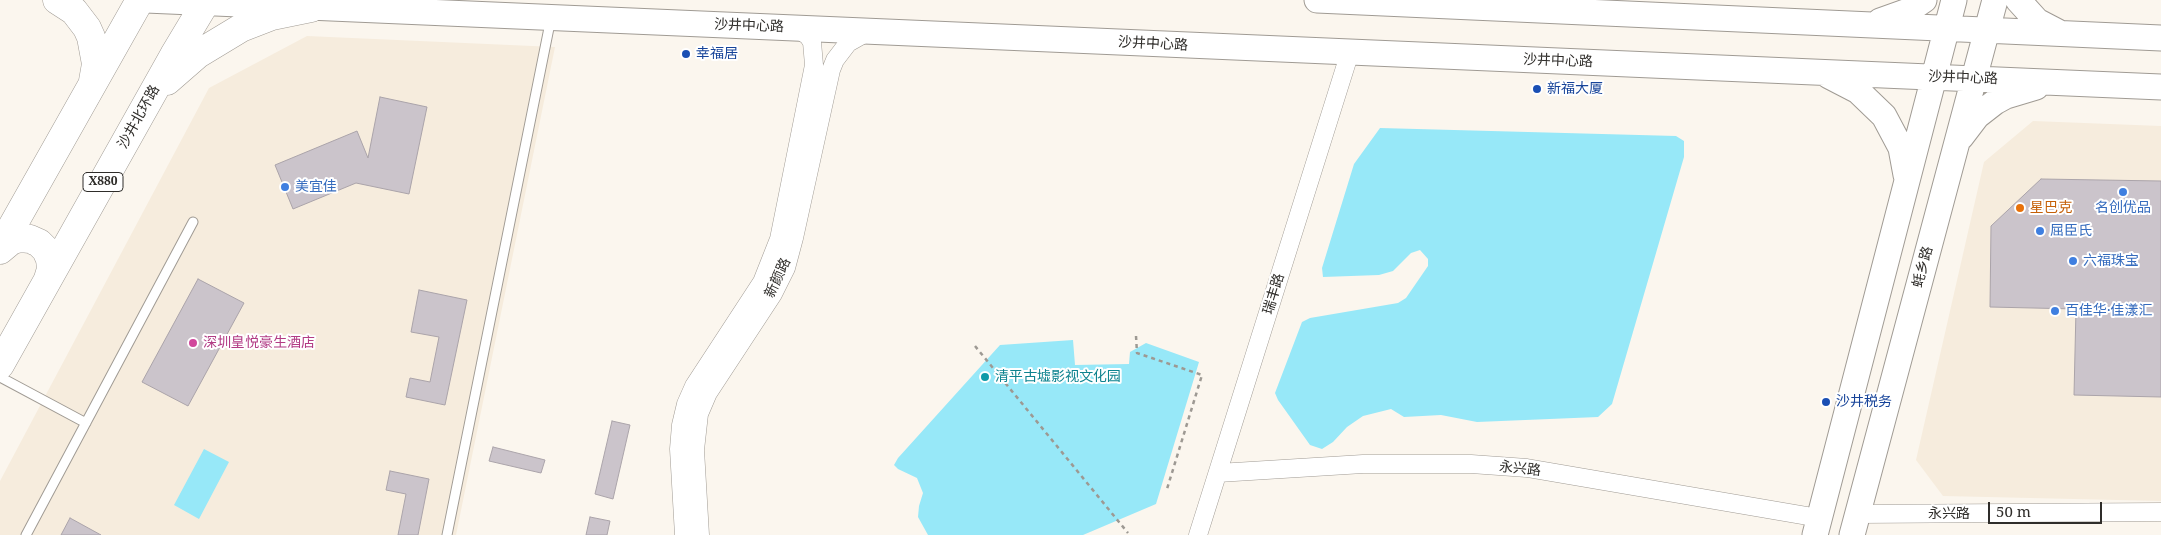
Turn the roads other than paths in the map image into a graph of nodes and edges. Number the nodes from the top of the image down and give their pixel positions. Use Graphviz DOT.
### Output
graph roads {
  1 [pos="57,0"];
  2 [pos="140,0"];
  3 [pos="146,0"];
  4 [pos="1317,0"];
  5 [pos="1924,0"];
  6 [pos="1954,0"];
  7 [pos="1995,0"];
  8 [pos="2018,0"];
  9 [pos="213,2"];
  10 [pos="311,8"];
  11 [pos="551,18"];
  12 [pos="1863,25"];
  13 [pos="797,28"];
  14 [pos="1947,28"];
  15 [pos="1986,30"];
  16 [pos="876,32"];
  17 [pos="2064,34"];
  18 [pos="2161,38"];
  19 [pos="1350,52"];
  20 [pos="1815,72"];
  21 [pos="1934,77"];
  22 [pos="1974,79"];
  23 [pos="2063,82"];
  24 [pos="92,84"];
  25 [pos="2161,87"];
  26 [pos="144,109"];
  27 [pos="1956,145"];
  28 [pos="1907,184"];
  29 [pos="193,222"];
  30 [pos="0,249"];
  31 [pos="48,279"];
  32 [pos="0,365"];
  33 [pos="0,377"];
  34 [pos="86,423"];
  35 [pos="1218,474"];
  36 [pos="2161,512"];
  37 [pos="1854,525"];
  38 [pos="1817,526"];
  39 [pos="26,535"];
  40 [pos="447,535"];
  41 [pos="684,535"];
  42 [pos="700,535"];
  43 [pos="1198,535"];
  1 -- 24 [label="main road"];
  2 -- 24 [label="main road"];
  3 -- 9 [label="street, 沙井中心路"];
  4 -- 12 [label="street"];
  5 -- 12 [label="street"];
  6 -- 14 [label="street"];
  7 -- 15 [label="street, 蚝乡路"];
  8 -- 17 [label="street"];
  9 -- 10 [label="street, 沙井中心路"];
  9 -- 26 [label="main road, 沙井北环路 / X880"];
  10 -- 11 [label="street, 沙井中心路"];
  10 -- 26 [label="main road"];
  11 -- 13 [label="street, 沙井中心路"];
  11 -- 40 [label="lane"];
  12 -- 14 [label="street"];
  13 -- 16 [label="street, 沙井中心路"];
  13 -- 41 [label="street, 新颜路"];
  14 -- 15 [label="street"];
  14 -- 21 [label="street"];
  15 -- 17 [label="street"];
  15 -- 22 [label="street, 蚝乡路"];
  16 -- 19 [label="street, 沙井中心路"];
  16 -- 42 [label="street, 新颜路"];
  17 -- 18 [label="street"];
  19 -- 20 [label="street, 沙井中心路"];
  19 -- 35 [label="street, 瑞丰路"];
  20 -- 21 [label="street, 沙井中心路"];
  20 -- 28 [label="street"];
  21 -- 22 [label="street, 沙井中心路"];
  21 -- 28 [label="street"];
  22 -- 23 [label="street, 沙井中心路"];
  22 -- 27 [label="street, 蚝乡路"];
  23 -- 25 [label="street, 沙井中心路"];
  23 -- 27 [label="street"];
  24 -- 30 [label="main road"];
  26 -- 31 [label="main road, 沙井北环路 / X880"];
  27 -- 37 [label="street, 蚝乡路"];
  28 -- 38 [label="street"];
  29 -- 34 [label="lane"];
  30 -- 31 [label="main road"];
  31 -- 32 [label="main road, 沙井北环路 / X880"];
  33 -- 34 [label="lane"];
  34 -- 39 [label="lane"];
  35 -- 38 [label="street, 永兴路"];
  35 -- 43 [label="street, 瑞丰路"];
  36 -- 37 [label="street, 永兴路"];
}
